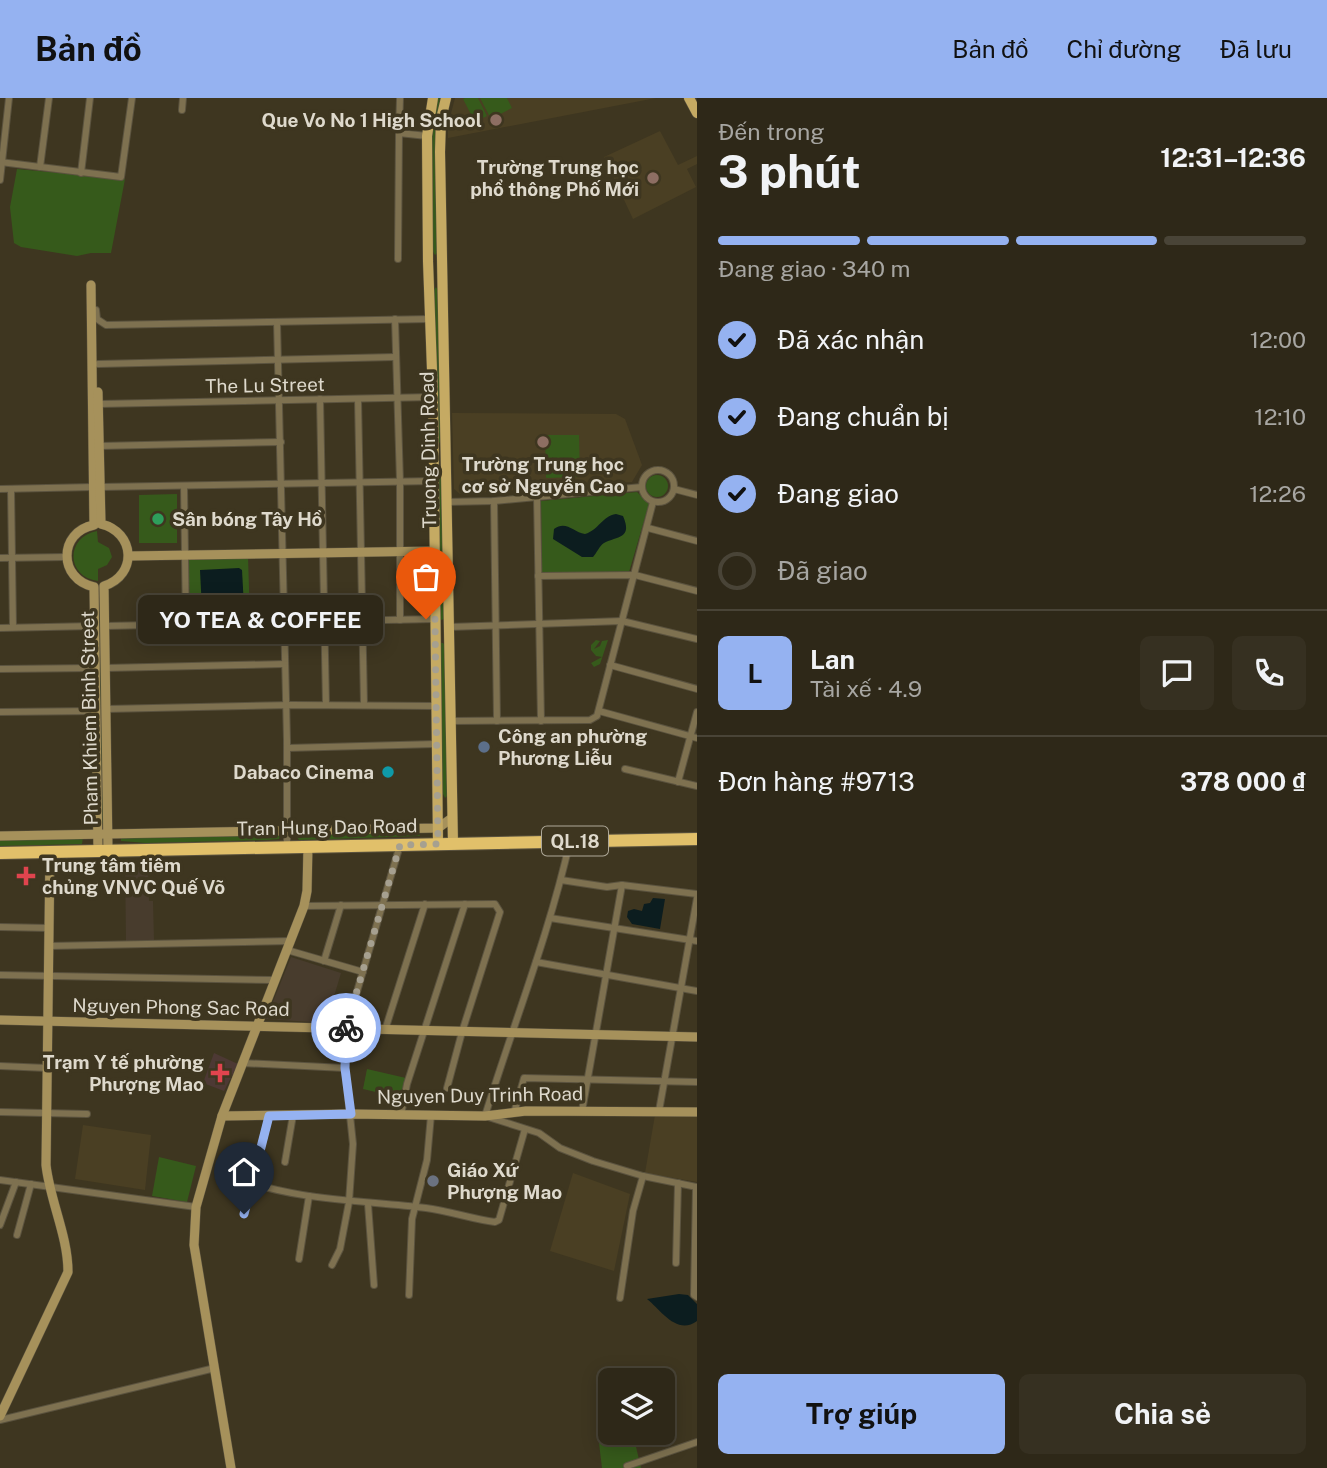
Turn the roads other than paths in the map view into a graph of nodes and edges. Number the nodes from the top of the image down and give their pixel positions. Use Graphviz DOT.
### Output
graph roads {
  1 [pos="9,98"];
  2 [pos="49,98"];
  3 [pos="90,98"];
  4 [pos="132,98"];
  5 [pos="183,98"];
  6 [pos="400,98"];
  7 [pos="433,98"];
  8 [pos="446,98"];
  9 [pos="689,98"];
  10 [pos="182,110"];
  11 [pos="697,113"];
  12 [pos="398,132"];
  13 [pos="427,136"];
  14 [pos="1,162"];
  15 [pos="40,167"];
  16 [pos="81,173"];
  17 [pos="0,180"];
  18 [pos="398,259"];
  19 [pos="441,276"];
  20 [pos="428,277"];
  21 [pos="93,290"];
  22 [pos="395,319"];
  23 [pos="429,319"];
  24 [pos="277,322"];
  25 [pos="97,332"];
  26 [pos="395,357"];
  27 [pos="279,360"];
  28 [pos="98,364"];
  29 [pos="433,397"];
  30 [pos="397,398"];
  31 [pos="320,399"];
  32 [pos="358,399"];
  33 [pos="280,400"];
  34 [pos="99,404"];
  35 [pos="281,442"];
  36 [pos="99,446"];
  37 [pos="445,453"];
  38 [pos="433,454"];
  39 [pos="434,481"];
  40 [pos="360,482"];
  41 [pos="400,482"];
  42 [pos="323,483"];
  43 [pos="282,484"];
  44 [pos="184,486"];
  45 [pos="97,487"];
  46 [pos="642,487"];
  47 [pos="0,489"];
  48 [pos="11,489"];
  49 [pos="674,489"];
  50 [pos="697,495"];
  51 [pos="537,497"];
  52 [pos="494,501"];
  53 [pos="446,502"];
  54 [pos="653,502"];
  55 [pos="97,524"];
  56 [pos="648,528"];
  57 [pos="697,541"];
  58 [pos="435,551"];
  59 [pos="362,552"];
  60 [pos="399,552"];
  61 [pos="324,553"];
  62 [pos="282,554"];
  63 [pos="185,555"];
  64 [pos="129,556"];
  65 [pos="66,557"];
  66 [pos="0,558"];
  67 [pos="12,558"];
  68 [pos="635,575"];
  69 [pos="538,576"];
  70 [pos="99,587"];
  71 [pos="697,591"];
  72 [pos="400,620"];
  73 [pos="363,621"];
  74 [pos="622,621"];
  75 [pos="324,622"];
  76 [pos="284,623"];
  77 [pos="435,623"];
  78 [pos="496,625"];
  79 [pos="539,625"];
  80 [pos="99,626"];
  81 [pos="186,626"];
  82 [pos="13,627"];
  83 [pos="449,627"];
  84 [pos="0,628"];
  85 [pos="697,639"];
  86 [pos="284,664"];
  87 [pos="610,665"];
  88 [pos="100,668"];
  89 [pos="0,669"];
  90 [pos="697,689"];
  91 [pos="326,705"];
  92 [pos="364,705"];
  93 [pos="285,706"];
  94 [pos="436,706"];
  95 [pos="106,709"];
  96 [pos="96,711"];
  97 [pos="599,711"];
  98 [pos="0,712"];
  99 [pos="697,712"];
  100 [pos="451,721"];
  101 [pos="541,721"];
  102 [pos="497,722"];
  103 [pos="693,737"];
  104 [pos="436,744"];
  105 [pos="287,748"];
  106 [pos="625,769"];
  107 [pos="678,782"];
  108 [pos="697,786"];
  109 [pos="452,818"];
  110 [pos="438,828"];
  111 [pos="286,830"];
  112 [pos="97,834"];
  113 [pos="108,834"];
  114 [pos="0,836"];
  115 [pos="697,839"];
  116 [pos="570,841"];
  117 [pos="438,844"];
  118 [pos="453,844"];
  119 [pos="400,845"];
  120 [pos="308,846"];
  121 [pos="286,847"];
  122 [pos="103,850"];
  123 [pos="50,852"];
  124 [pos="0,853"];
  125 [pos="561,880"];
  126 [pos="622,885"];
  127 [pos="697,896"];
  128 [pos="384,904"];
  129 [pos="425,904"];
  130 [pos="465,904"];
  131 [pos="341,905"];
  132 [pos="304,906"];
  133 [pos="550,918"];
  134 [pos="0,928"];
  135 [pos="49,928"];
  136 [pos="615,929"];
  137 [pos="291,941"];
  138 [pos="694,941"];
  139 [pos="49,946"];
  140 [pos="287,950"];
  141 [pos="324,961"];
  142 [pos="536,962"];
  143 [pos="363,972"];
  144 [pos="0,975"];
  145 [pos="606,975"];
  146 [pos="49,976"];
  147 [pos="274,980"];
  148 [pos="682,988"];
  149 [pos="697,991"];
  150 [pos="0,1020"];
  151 [pos="48,1021"];
  152 [pos="257,1026"];
  153 [pos="346,1029"];
  154 [pos="385,1030"];
  155 [pos="425,1031"];
  156 [pos="461,1032"];
  157 [pos="511,1032"];
  158 [pos="596,1035"];
  159 [pos="673,1036"];
  160 [pos="697,1037"];
  161 [pos="242,1063"];
  162 [pos="0,1066"];
  163 [pos="47,1068"];
  164 [pos="345,1068"];
  165 [pos="588,1080"];
  166 [pos="666,1081"];
  167 [pos="697,1082"];
  168 [pos="447,1088"];
  169 [pos="582,1111"];
  170 [pos="659,1111"];
  171 [pos="0,1112"];
  172 [pos="697,1112"];
  173 [pos="514,1113"];
  174 [pos="46,1114"];
  175 [pos="87,1114"];
  176 [pos="351,1114"];
  177 [pos="293,1115"];
  178 [pos="401,1115"];
  179 [pos="430,1115"];
  180 [pos="222,1116"];
  181 [pos="269,1116"];
  182 [pos="485,1116"];
  183 [pos="525,1129"];
  184 [pos="285,1162"];
  185 [pos="643,1176"];
  186 [pos="231,1177"];
  187 [pos="0,1180"];
  188 [pos="16,1182"];
  189 [pos="678,1183"];
  190 [pos="31,1184"];
  191 [pos="250,1184"];
  192 [pos="48,1187"];
  193 [pos="697,1187"];
  194 [pos="309,1196"];
  195 [pos="349,1202"];
  196 [pos="368,1204"];
  197 [pos="196,1207"];
  198 [pos="414,1207"];
  199 [pos="244,1214"];
  200 [pos="0,1225"];
  201 [pos="18,1235"];
  202 [pos="299,1259"];
  203 [pos="676,1263"];
  204 [pos="332,1265"];
  205 [pos="374,1285"];
  206 [pos="410,1295"];
  207 [pos="696,1296"];
  208 [pos="621,1298"];
  209 [pos="215,1368"];
  210 [pos="0,1418"];
  211 [pos="697,1442"];
  212 [pos="627,1466"];
  213 [pos="231,1468"];
  1 -- 14 [label="street"];
  2 -- 15 [label="street"];
  3 -- 16 [label="street"];
  4 -- 16 [label="street"];
  5 -- 10 [label="street"];
  6 -- 12 [label="street"];
  7 -- 13 [label="main road, Truong Dinh Road"];
  8 -- 19 [label="main road, Truong Dinh Road"];
  9 -- 11 [label="main road"];
  12 -- 13 [label="street"];
  12 -- 18 [label="street"];
  13 -- 20 [label="main road, Truong Dinh Road"];
  14 -- 15 [label="street"];
  14 -- 17 [label="street"];
  15 -- 16 [label="street"];
  19 -- 20 [label="main road"];
  19 -- 37 [label="main road, Truong Dinh Road"];
  20 -- 23 [label="main road, Truong Dinh Road"];
  21 -- 24 [label="street"];
  21 -- 45 [label="street"];
  22 -- 23 [label="street"];
  22 -- 24 [label="street"];
  22 -- 26 [label="street"];
  23 -- 29 [label="main road, Truong Dinh Road"];
  24 -- 27 [label="street"];
  25 -- 28 [label="street"];
  26 -- 27 [label="street"];
  26 -- 30 [label="street"];
  27 -- 28 [label="street"];
  27 -- 33 [label="street"];
  28 -- 34 [label="street"];
  29 -- 30 [label="street, The Lu Street"];
  29 -- 38 [label="main road, Truong Dinh Road"];
  30 -- 32 [label="street, The Lu Street"];
  30 -- 41 [label="street"];
  31 -- 32 [label="street, The Lu Street"];
  31 -- 33 [label="street, The Lu Street"];
  31 -- 42 [label="street"];
  32 -- 40 [label="street"];
  33 -- 34 [label="street, The Lu Street"];
  33 -- 35 [label="street"];
  34 -- 36 [label="street"];
  35 -- 36 [label="street"];
  35 -- 43 [label="street"];
  36 -- 45 [label="street"];
  37 -- 38 [label="main road"];
  37 -- 53 [label="main road, Truong Dinh Road"];
  38 -- 39 [label="main road, Truong Dinh Road"];
  39 -- 41 [label="street"];
  39 -- 58 [label="main road, Truong Dinh Road"];
  40 -- 41 [label="street"];
  40 -- 42 [label="street"];
  40 -- 59 [label="street"];
  41 -- 60 [label="street"];
  42 -- 43 [label="street"];
  42 -- 61 [label="street"];
  43 -- 44 [label="street"];
  43 -- 62 [label="street"];
  44 -- 45 [label="street"];
  44 -- 63 [label="street"];
  45 -- 48 [label="street"];
  45 -- 55 [label="street"];
  46 -- 49 [label="street"];
  46 -- 51 [label="street"];
  46 -- 54 [label="street"];
  47 -- 48 [label="street"];
  48 -- 67 [label="street"];
  49 -- 50 [label="street"];
  49 -- 54 [label="street"];
  51 -- 52 [label="street"];
  51 -- 69 [label="street"];
  52 -- 53 [label="street"];
  52 -- 78 [label="street"];
  53 -- 83 [label="main road, Truong Dinh Road"];
  54 -- 56 [label="street"];
  55 -- 64 [label="street"];
  55 -- 65 [label="street"];
  56 -- 57 [label="street"];
  56 -- 68 [label="street"];
  58 -- 60 [label="street"];
  58 -- 77 [label="main road, Truong Dinh Road"];
  59 -- 60 [label="street"];
  59 -- 61 [label="street"];
  59 -- 73 [label="street"];
  60 -- 72 [label="street"];
  61 -- 62 [label="street"];
  61 -- 75 [label="street"];
  62 -- 63 [label="street"];
  62 -- 76 [label="street"];
  63 -- 64 [label="street"];
  63 -- 81 [label="street"];
  64 -- 70 [label="street"];
  65 -- 67 [label="street"];
  65 -- 70 [label="street"];
  66 -- 67 [label="street"];
  67 -- 82 [label="street"];
  68 -- 69 [label="street"];
  68 -- 71 [label="street"];
  68 -- 74 [label="street"];
  69 -- 79 [label="street"];
  70 -- 80 [label="street, Pham Khiem Binh Street"];
  72 -- 73 [label="street"];
  72 -- 77 [label="street"];
  73 -- 75 [label="street"];
  73 -- 92 [label="street"];
  74 -- 79 [label="street"];
  74 -- 85 [label="street"];
  74 -- 87 [label="street"];
  75 -- 76 [label="street"];
  75 -- 91 [label="street"];
  76 -- 81 [label="street"];
  76 -- 86 [label="street"];
  77 -- 83 [label="main road"];
  77 -- 94 [label="main road, Truong Dinh Road"];
  78 -- 79 [label="street"];
  78 -- 83 [label="street"];
  78 -- 102 [label="street"];
  79 -- 101 [label="street"];
  80 -- 81 [label="street"];
  80 -- 82 [label="street"];
  80 -- 88 [label="street, Pham Khiem Binh Street"];
  82 -- 84 [label="street"];
  83 -- 100 [label="main road, Truong Dinh Road"];
  86 -- 88 [label="street"];
  86 -- 93 [label="street"];
  87 -- 90 [label="street"];
  87 -- 97 [label="street"];
  88 -- 89 [label="street"];
  88 -- 95 [label="street, Pham Khiem Binh Street"];
  88 -- 96 [label="street, Pham Khiem Binh Street"];
  91 -- 92 [label="street"];
  91 -- 93 [label="street"];
  92 -- 94 [label="street"];
  93 -- 95 [label="street"];
  93 -- 105 [label="street"];
  94 -- 104 [label="main road, Truong Dinh Road"];
  95 -- 113 [label="street, Pham Khiem Binh Street"];
  96 -- 98 [label="street"];
  96 -- 112 [label="street, Pham Khiem Binh Street"];
  97 -- 101 [label="street"];
  97 -- 103 [label="street"];
  99 -- 103 [label="street"];
  100 -- 102 [label="street"];
  100 -- 109 [label="main road, Truong Dinh Road"];
  101 -- 102 [label="street"];
  103 -- 107 [label="street"];
  104 -- 105 [label="street"];
  104 -- 110 [label="main road, Truong Dinh Road"];
  105 -- 111 [label="street"];
  106 -- 107 [label="street"];
  107 -- 108 [label="street"];
  109 -- 110 [label="street"];
  109 -- 118 [label="main road, Truong Dinh Road"];
  110 -- 111 [label="street, Tran Hung Dao Road"];
  110 -- 117 [label="main road, Truong Dinh Road"];
  110 -- 118 [label="street"];
  111 -- 113 [label="street, Tran Hung Dao Road"];
  111 -- 121 [label="street"];
  112 -- 113 [label="street, Tran Hung Dao Road"];
  112 -- 114 [label="street, Tran Hung Dao Road"];
  112 -- 122 [label="street, Pham Khiem Binh Street"];
  113 -- 122 [label="street, Pham Khiem Binh Street"];
  115 -- 116 [label="highway, Tran Hung Dao Road / QL.18"];
  116 -- 118 [label="highway, Tran Hung Dao Road / QL.18"];
  116 -- 125 [label="street"];
  117 -- 118 [label="highway, Tran Hung Dao Road / QL.18"];
  117 -- 119 [label="highway, Tran Hung Dao Road / QL.18"];
  119 -- 120 [label="highway, Tran Hung Dao Road / QL.18"];
  119 -- 128 [label="street"];
  120 -- 121 [label="highway, Tran Hung Dao Road / QL.18"];
  120 -- 132 [label="street"];
  121 -- 122 [label="highway, Tran Hung Dao Road / QL.18"];
  122 -- 123 [label="highway, Tran Hung Dao Road / QL.18"];
  123 -- 124 [label="highway, Tran Hung Dao Road / QL.18"];
  123 -- 135 [label="street"];
  125 -- 126 [label="street"];
  125 -- 133 [label="street"];
  126 -- 127 [label="street"];
  126 -- 136 [label="street"];
  127 -- 138 [label="street"];
  128 -- 129 [label="street"];
  128 -- 131 [label="street"];
  128 -- 143 [label="street"];
  129 -- 130 [label="street"];
  129 -- 154 [label="street"];
  130 -- 155 [label="street"];
  130 -- 156 [label="street"];
  131 -- 132 [label="street"];
  131 -- 141 [label="street"];
  132 -- 137 [label="street"];
  133 -- 136 [label="street"];
  133 -- 142 [label="street"];
  134 -- 135 [label="street"];
  135 -- 139 [label="street"];
  136 -- 138 [label="street"];
  136 -- 145 [label="street"];
  137 -- 139 [label="street"];
  137 -- 140 [label="street"];
  138 -- 148 [label="street"];
  139 -- 146 [label="street"];
  140 -- 141 [label="street"];
  140 -- 147 [label="street"];
  141 -- 143 [label="street"];
  142 -- 145 [label="street"];
  142 -- 157 [label="street"];
  143 -- 153 [label="street"];
  144 -- 146 [label="street"];
  145 -- 148 [label="street"];
  145 -- 158 [label="street"];
  146 -- 147 [label="street"];
  146 -- 151 [label="street"];
  147 -- 152 [label="street"];
  148 -- 149 [label="street"];
  148 -- 159 [label="street"];
  150 -- 151 [label="street, Nguyen Phong Sac Road"];
  151 -- 152 [label="street, Nguyen Phong Sac Road"];
  151 -- 163 [label="street"];
  152 -- 153 [label="street, Nguyen Phong Sac Road"];
  152 -- 161 [label="street"];
  153 -- 154 [label="street, Nguyen Phong Sac Road"];
  153 -- 164 [label="street"];
  154 -- 155 [label="street, Nguyen Phong Sac Road"];
  155 -- 156 [label="street, Nguyen Phong Sac Road"];
  155 -- 178 [label="street"];
  156 -- 157 [label="street, Nguyen Phong Sac Road"];
  156 -- 168 [label="street"];
  157 -- 158 [label="street, Nguyen Phong Sac Road"];
  157 -- 182 [label="street"];
  158 -- 159 [label="street, Nguyen Phong Sac Road"];
  158 -- 165 [label="street"];
  159 -- 160 [label="street, Nguyen Phong Sac Road"];
  159 -- 166 [label="street"];
  161 -- 164 [label="street"];
  161 -- 180 [label="street"];
  162 -- 163 [label="street"];
  163 -- 174 [label="street"];
  164 -- 176 [label="street"];
  165 -- 166 [label="street"];
  165 -- 169 [label="street"];
  165 -- 173 [label="street"];
  166 -- 167 [label="street"];
  166 -- 170 [label="street"];
  169 -- 170 [label="street, Nguyen Duy Trinh Road"];
  169 -- 173 [label="street, Nguyen Duy Trinh Road"];
  170 -- 172 [label="street, Nguyen Duy Trinh Road"];
  171 -- 174 [label="street"];
  173 -- 182 [label="street, Nguyen Duy Trinh Road"];
  174 -- 175 [label="street"];
  174 -- 192 [label="street"];
  176 -- 177 [label="street, Nguyen Duy Trinh Road"];
  176 -- 178 [label="street, Nguyen Duy Trinh Road"];
  176 -- 195 [label="street"];
  177 -- 181 [label="street, Nguyen Duy Trinh Road"];
  177 -- 184 [label="street"];
  178 -- 179 [label="street, Nguyen Duy Trinh Road"];
  179 -- 182 [label="street, Nguyen Duy Trinh Road"];
  179 -- 198 [label="street"];
  180 -- 181 [label="street, Nguyen Duy Trinh Road"];
  180 -- 197 [label="street"];
  181 -- 191 [label="street"];
  182 -- 183 [label="street"];
  183 -- 185 [label="street"];
  183 -- 198 [label="street"];
  185 -- 189 [label="street"];
  185 -- 208 [label="street"];
  186 -- 191 [label="street"];
  187 -- 188 [label="street"];
  188 -- 190 [label="street"];
  188 -- 200 [label="street"];
  189 -- 193 [label="street"];
  189 -- 203 [label="street"];
  190 -- 192 [label="street"];
  190 -- 201 [label="street"];
  191 -- 194 [label="street"];
  191 -- 199 [label="street"];
  192 -- 197 [label="street"];
  192 -- 210 [label="street"];
  193 -- 207 [label="street"];
  194 -- 195 [label="street"];
  194 -- 202 [label="street"];
  195 -- 196 [label="street"];
  195 -- 204 [label="street"];
  196 -- 198 [label="street"];
  196 -- 205 [label="street"];
  197 -- 209 [label="street"];
  198 -- 206 [label="street"];
  209 -- 210 [label="street"];
  209 -- 213 [label="street"];
  211 -- 212 [label="street"];
}
